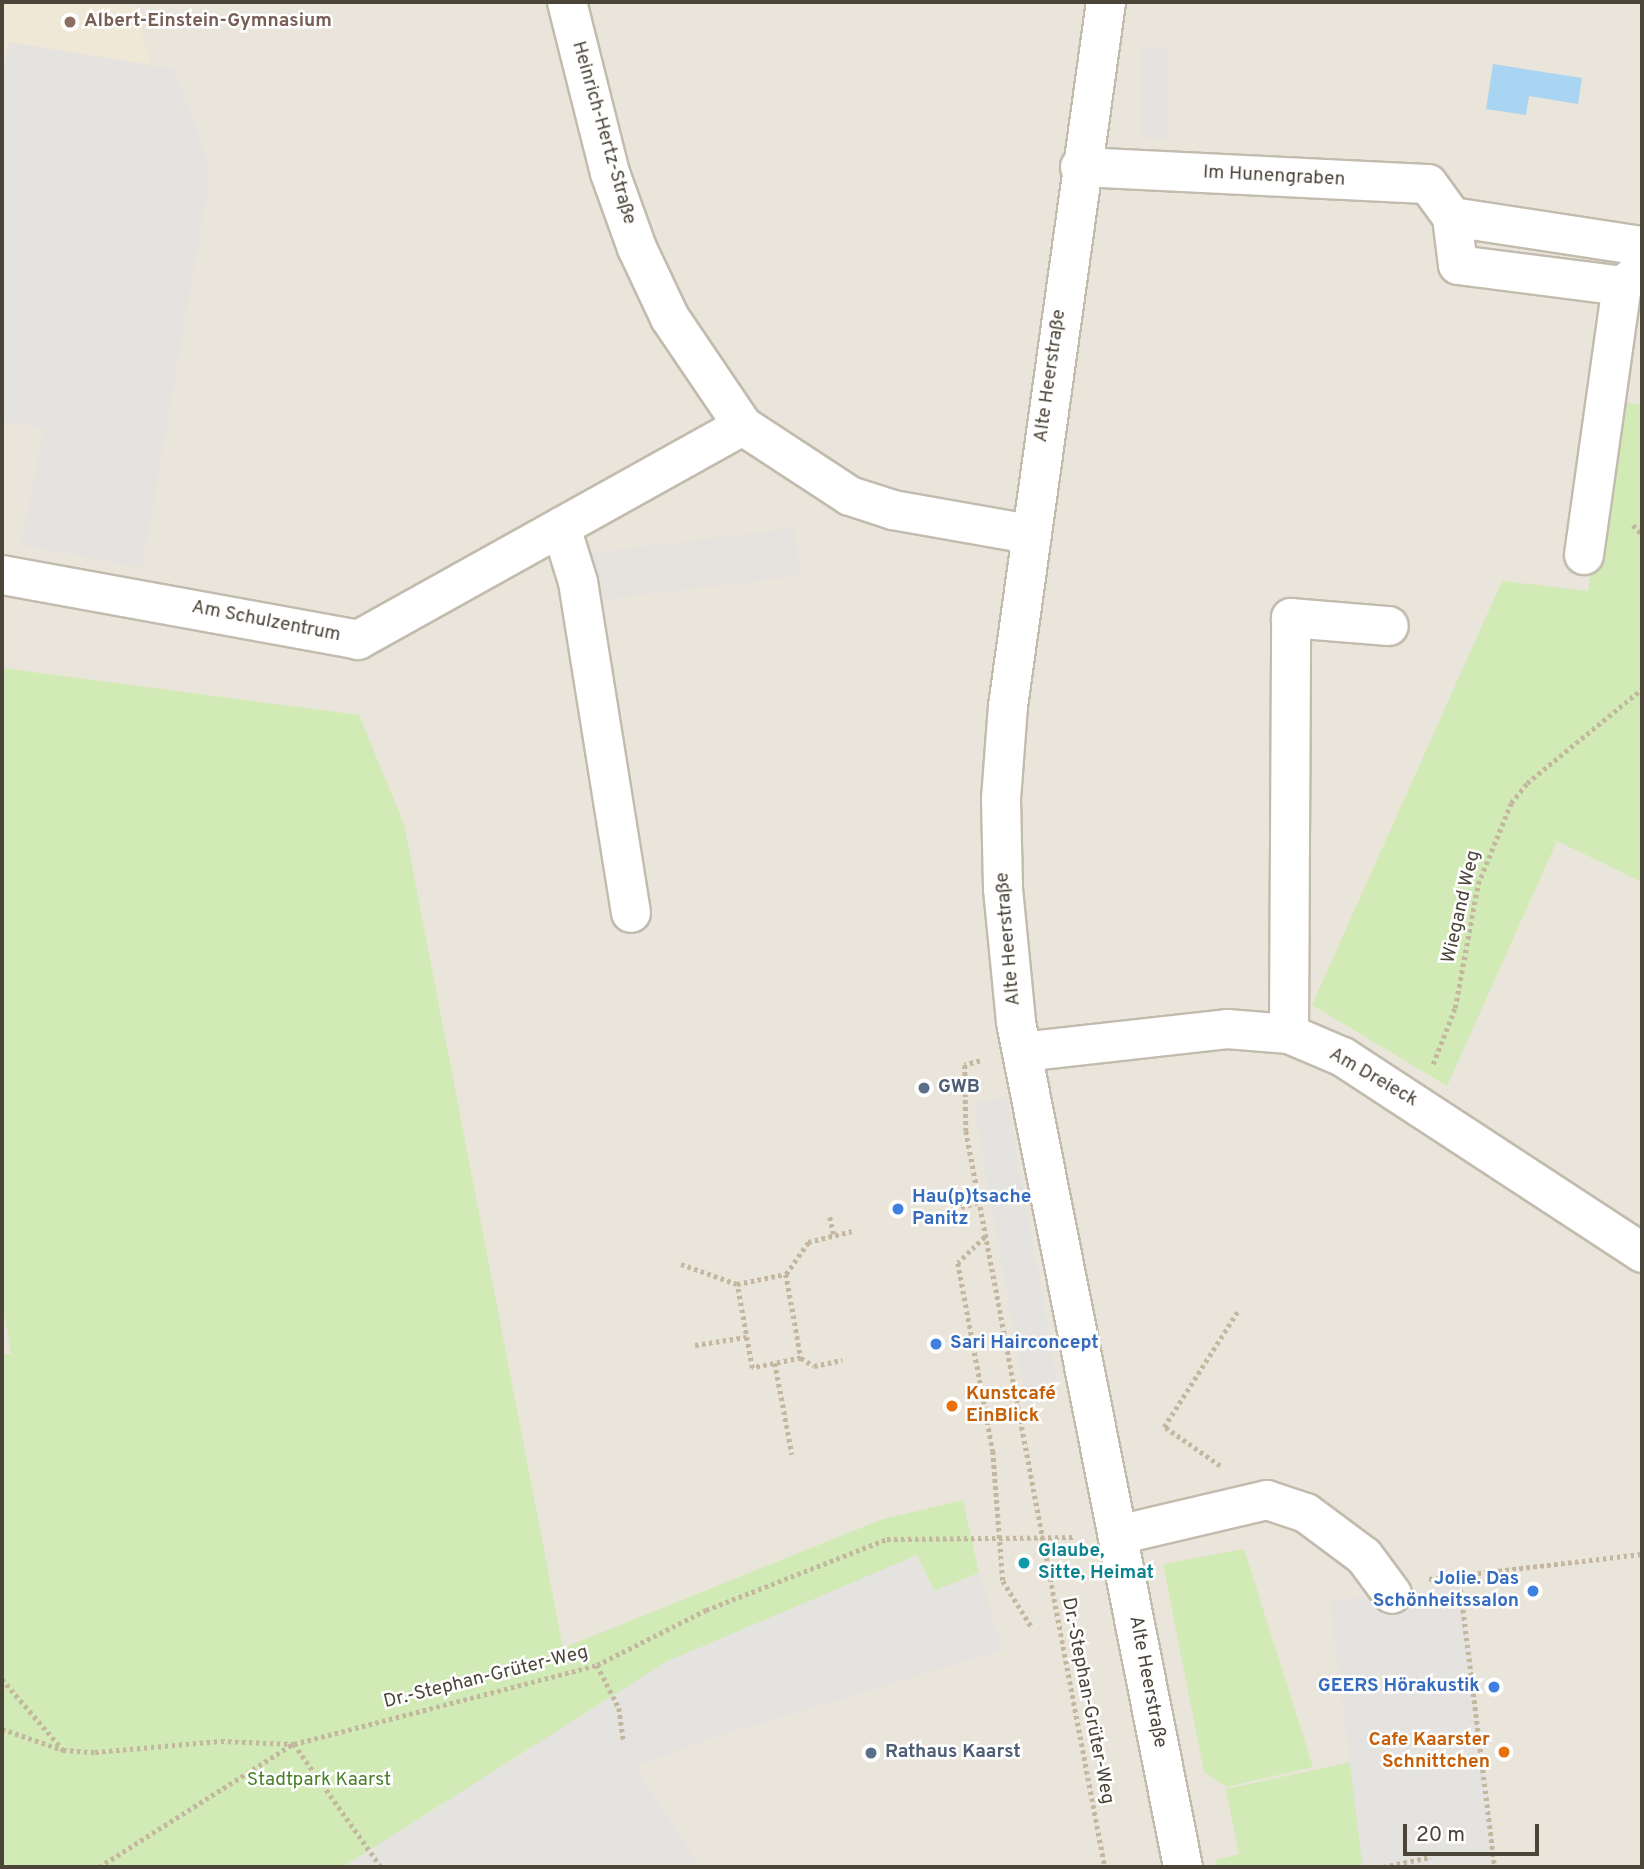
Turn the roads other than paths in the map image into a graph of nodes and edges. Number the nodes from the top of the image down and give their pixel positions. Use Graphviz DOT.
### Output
graph roads {
  1 [pos="567,2"];
  2 [pos="1106,2"];
  3 [pos="1080,167"];
  4 [pos="1452,217"];
  5 [pos="1642,246"];
  6 [pos="1632,278"];
  7 [pos="743,426"];
  8 [pos="562,527"];
  9 [pos="1029,534"];
  10 [pos="1584,555"];
  11 [pos="2,575"];
  12 [pos="1389,626"];
  13 [pos="631,913"];
  14 [pos="1289,1034"];
  15 [pos="1022,1052"];
  16 [pos="1642,1253"];
  17 [pos="1118,1535"];
  18 [pos="1390,1589"];
  19 [pos="1183,1867"];
  1 -- 7 [label="street, Heinrich-Hertz-Straße"];
  2 -- 3 [label="street, Alte Heerstraße"];
  3 -- 4 [label="street, Im Hunengraben"];
  3 -- 9 [label="street, Alte Heerstraße"];
  4 -- 5 [label="street"];
  4 -- 6 [label="street, Im Hunengraben"];
  6 -- 10 [label="street, Im Hunengraben"];
  7 -- 8 [label="street, Am Schulzentrum"];
  7 -- 9 [label="street, Heinrich-Hertz-Straße"];
  8 -- 11 [label="street, Am Schulzentrum"];
  8 -- 13 [label="street"];
  9 -- 15 [label="street, Alte Heerstraße"];
  12 -- 14 [label="street"];
  14 -- 15 [label="street, Am Dreieck"];
  14 -- 16 [label="street, Am Dreieck"];
  15 -- 17 [label="street, Alte Heerstraße"];
  17 -- 18 [label="street"];
  17 -- 19 [label="street, Alte Heerstraße"];
}
